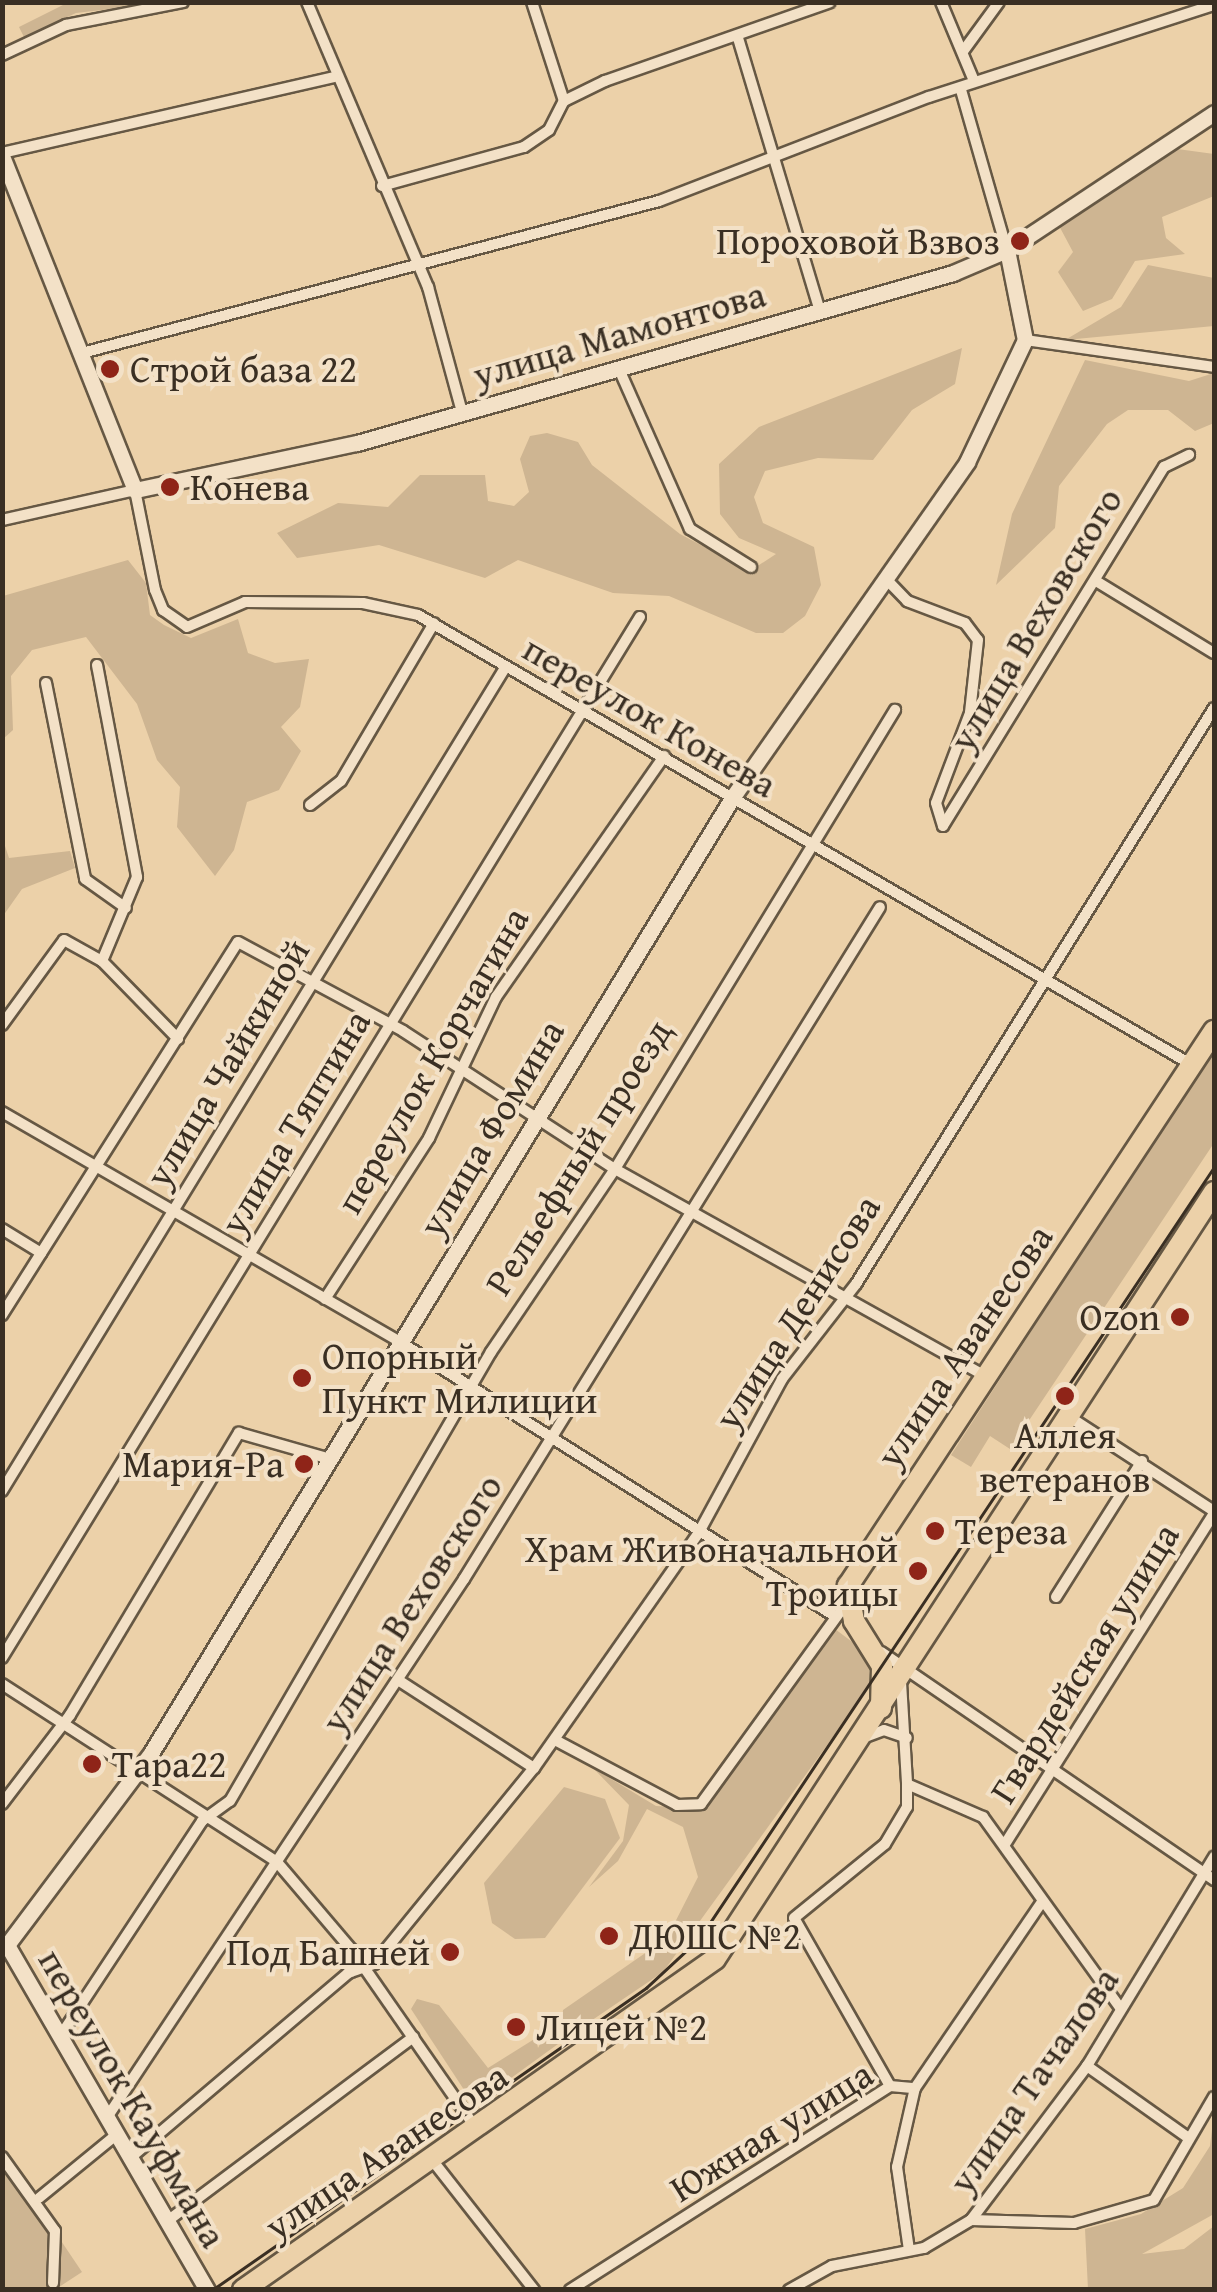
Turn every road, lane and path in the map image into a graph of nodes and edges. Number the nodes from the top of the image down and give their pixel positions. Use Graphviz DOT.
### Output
graph roads {
  1 [pos="182,2"];
  2 [pos="307,2"];
  3 [pos="532,2"];
  4 [pos="941,2"];
  5 [pos="999,2"];
  6 [pos="830,3"];
  7 [pos="1214,5"];
  8 [pos="738,38"];
  9 [pos="964,50"];
  10 [pos="2,55"];
  11 [pos="334,77"];
  12 [pos="974,82"];
  13 [pos="961,90"];
  14 [pos="564,102"];
  15 [pos="1214,113"];
  16 [pos="2,155"];
  17 [pos="773,155"];
  18 [pos="382,186"];
  19 [pos="1007,250"];
  20 [pos="414,264"];
  21 [pos="820,312"];
  22 [pos="1025,340"];
  23 [pos="82,353"];
  24 [pos="1214,366"];
  25 [pos="619,369"];
  26 [pos="462,412"];
  27 [pos="1188,455"];
  28 [pos="136,490"];
  29 [pos="2,520"];
  30 [pos="750,567"];
  31 [pos="888,581"];
  32 [pos="1096,581"];
  33 [pos="640,617"];
  34 [pos="434,624"];
  35 [pos="1214,654"];
  36 [pos="97,665"];
  37 [pos="506,668"];
  38 [pos="46,683"];
  39 [pos="1214,708"];
  40 [pos="578,709"];
  41 [pos="895,710"];
  42 [pos="664,756"];
  43 [pos="732,798"];
  44 [pos="310,805"];
  45 [pos="808,842"];
  46 [pos="126,908"];
  47 [pos="880,908"];
  48 [pos="102,961"];
  49 [pos="1049,981"];
  50 [pos="311,987"];
  51 [pos="2,1025"];
  52 [pos="389,1025"];
  53 [pos="1214,1031"];
  54 [pos="178,1039"];
  55 [pos="1192,1065"];
  56 [pos="457,1067"];
  57 [pos="2,1112"];
  58 [pos="534,1118"];
  59 [pos="97,1168"];
  60 [pos="615,1169"];
  61 [pos="1214,1192"];
  62 [pos="174,1210"];
  63 [pos="691,1210"];
  64 [pos="2,1229"];
  65 [pos="40,1253"];
  66 [pos="251,1256"];
  67 [pos="846,1298"];
  68 [pos="325,1300"];
  69 [pos="2,1314"];
  70 [pos="400,1342"];
  71 [pos="987,1376"];
  72 [pos="471,1385"];
  73 [pos="1067,1416"];
  74 [pos="552,1437"];
  75 [pos="330,1459"];
  76 [pos="1142,1461"];
  77 [pos="2,1491"];
  78 [pos="1214,1512"];
  79 [pos="698,1534"];
  80 [pos="1056,1597"];
  81 [pos="840,1608"];
  82 [pos="864,1637"];
  83 [pos="2,1658"];
  84 [pos="905,1674"];
  85 [pos="398,1680"];
  86 [pos="2,1684"];
  87 [pos="880,1714"];
  88 [pos="62,1722"];
  89 [pos="865,1737"];
  90 [pos="906,1738"];
  91 [pos="555,1740"];
  92 [pos="1054,1765"];
  93 [pos="534,1768"];
  94 [pos="138,1769"];
  95 [pos="907,1784"];
  96 [pos="2,1804"];
  97 [pos="215,1816"];
  98 [pos="1005,1844"];
  99 [pos="1214,1857"];
  100 [pos="277,1862"];
  101 [pos="1203,1872"];
  102 [pos="1214,1880"];
  103 [pos="1042,1902"];
  104 [pos="5,1942"];
  105 [pos="364,1966"];
  106 [pos="1120,2008"];
  107 [pos="413,2037"];
  108 [pos="59,2038"];
  109 [pos="1087,2066"];
  110 [pos="890,2086"];
  111 [pos="915,2088"];
  112 [pos="1214,2097"];
  113 [pos="106,2119"];
  114 [pos="478,2131"];
  115 [pos="116,2135"];
  116 [pos="1186,2136"];
  117 [pos="2,2157"];
  118 [pos="129,2159"];
  119 [pos="433,2161"];
  120 [pos="39,2198"];
  121 [pos="971,2220"];
  122 [pos="166,2222"];
  123 [pos="909,2250"];
  124 [pos="53,2283"];
  125 [pos="207,2290"];
  126 [pos="243,2290"];
  127 [pos="534,2290"];
  128 [pos="570,2290"];
  129 [pos="789,2290"];
  1 -- 10 [label="street"];
  2 -- 11 [label="street"];
  3 -- 14 [label="street"];
  4 -- 9 [label="street"];
  5 -- 9 [label="street"];
  6 -- 8 [label="street"];
  7 -- 12 [label="street"];
  8 -- 14 [label="street"];
  8 -- 17 [label="street"];
  9 -- 12 [label="street"];
  11 -- 16 [label="street"];
  11 -- 18 [label="street"];
  12 -- 13 [label="street"];
  13 -- 17 [label="street"];
  13 -- 19 [label="street"];
  14 -- 18 [label="street"];
  15 -- 19 [label="street, улица Мамонтова"];
  16 -- 23 [label="street"];
  17 -- 20 [label="street"];
  17 -- 21 [label="street"];
  18 -- 20 [label="street"];
  19 -- 21 [label="street, улица Мамонтова"];
  19 -- 22 [label="street"];
  20 -- 23 [label="street"];
  20 -- 26 [label="street"];
  21 -- 25 [label="street, улица Мамонтова"];
  22 -- 24 [label="street"];
  22 -- 31 [label="street, улица Фомина"];
  23 -- 28 [label="street"];
  25 -- 26 [label="street, улица Мамонтова"];
  25 -- 30 [label="street"];
  26 -- 28 [label="street, улица Мамонтова"];
  27 -- 32 [label="street, улица Веховского"];
  28 -- 29 [label="street, улица Мамонтова"];
  28 -- 34 [label="street, переулок Конева"];
  31 -- 32 [label="street, улица Веховского"];
  31 -- 43 [label="street, улица Фомина"];
  32 -- 35 [label="street"];
  33 -- 40 [label="street, улица Тяптина"];
  34 -- 37 [label="street, переулок Конева"];
  34 -- 44 [label="street"];
  36 -- 46 [label="street"];
  37 -- 40 [label="street, переулок Конева"];
  37 -- 50 [label="street, улица Чайкиной"];
  38 -- 46 [label="street"];
  39 -- 49 [label="street, улица Денисова"];
  40 -- 42 [label="street, переулок Конева"];
  40 -- 52 [label="street, улица Тяптина"];
  41 -- 45 [label="street, Рельефный проезд"];
  42 -- 43 [label="street, переулок Конева"];
  42 -- 56 [label="street, переулок Корчагина"];
  43 -- 45 [label="street, переулок Конева"];
  43 -- 58 [label="street, улица Фомина"];
  45 -- 49 [label="street, переулок Конева"];
  45 -- 60 [label="street, Рельефный проезд"];
  46 -- 48 [label="street"];
  47 -- 63 [label="street, улица Веховского"];
  48 -- 51 [label="street"];
  48 -- 54 [label="street"];
  49 -- 55 [label="street, переулок Конева"];
  49 -- 67 [label="street, улица Денисова"];
  50 -- 52 [label="street"];
  50 -- 54 [label="street"];
  50 -- 62 [label="street, улица Чайкиной"];
  52 -- 56 [label="street"];
  52 -- 66 [label="street, улица Тяптина"];
  53 -- 55 [label="highway, улица Аванесова"];
  54 -- 59 [label="street"];
  55 -- 71 [label="highway, улица Аванесова"];
  56 -- 58 [label="street"];
  56 -- 68 [label="street, переулок Корчагина"];
  57 -- 59 [label="street"];
  58 -- 60 [label="street"];
  58 -- 70 [label="street, улица Фомина"];
  59 -- 62 [label="street"];
  59 -- 65 [label="street"];
  60 -- 63 [label="street"];
  60 -- 72 [label="street, Рельефный проезд"];
  61 -- 73 [label="highway, улица Аванесова"];
  62 -- 66 [label="street"];
  62 -- 77 [label="street, улица Чайкиной"];
  63 -- 67 [label="street"];
  63 -- 74 [label="street, улица Веховского"];
  64 -- 65 [label="street"];
  65 -- 69 [label="street"];
  66 -- 68 [label="street"];
  66 -- 83 [label="street, улица Тяптина"];
  67 -- 71 [label="street"];
  67 -- 79 [label="street, улица Денисова"];
  68 -- 70 [label="street"];
  70 -- 72 [label="street"];
  70 -- 75 [label="street, улица Фомина"];
  71 -- 81 [label="highway, улица Аванесова"];
  72 -- 74 [label="street"];
  72 -- 97 [label="street, Рельефный проезд"];
  73 -- 76 [label="street"];
  73 -- 84 [label="highway, улица Аванесова"];
  74 -- 79 [label="street"];
  74 -- 85 [label="street, улица Веховского"];
  75 -- 88 [label="street"];
  75 -- 94 [label="street, улица Фомина"];
  76 -- 78 [label="street"];
  76 -- 80 [label="street"];
  78 -- 92 [label="street, Гвардейская улица"];
  79 -- 81 [label="street"];
  79 -- 91 [label="street, улица Денисова"];
  81 -- 82 [label="highway"];
  81 -- 91 [label="street"];
  82 -- 84 [label="street"];
  82 -- 87 [label="highway"];
  84 -- 87 [label="highway, улица Аванесова"];
  84 -- 90 [label="street"];
  84 -- 92 [label="street"];
  85 -- 93 [label="street"];
  85 -- 100 [label="street, улица Веховского"];
  86 -- 88 [label="street"];
  87 -- 89 [label="highway, улица Аванесова"];
  88 -- 94 [label="street"];
  88 -- 96 [label="street"];
  89 -- 90 [label="street"];
  89 -- 114 [label="highway, улица Аванесова"];
  90 -- 95 [label="street"];
  91 -- 93 [label="street, улица Денисова"];
  92 -- 98 [label="street, Гвардейская улица"];
  92 -- 101 [label="street"];
  93 -- 105 [label="street, улица Денисова"];
  94 -- 97 [label="street"];
  94 -- 104 [label="street, улица Фомина"];
  95 -- 98 [label="street"];
  95 -- 110 [label="street"];
  97 -- 100 [label="street"];
  97 -- 108 [label="street, Рельефный проезд"];
  98 -- 103 [label="street"];
  99 -- 101 [label="street, улица Тачалова"];
  100 -- 105 [label="street"];
  100 -- 113 [label="street, улица Веховского"];
  101 -- 102 [label="street"];
  101 -- 106 [label="street, улица Тачалова"];
  103 -- 106 [label="street"];
  103 -- 111 [label="street, Южная улица"];
  104 -- 108 [label="street, переулок Кауфмана"];
  105 -- 107 [label="street"];
  105 -- 118 [label="street, улица Денисова"];
  106 -- 109 [label="street, улица Тачалова"];
  107 -- 114 [label="street"];
  107 -- 122 [label="street"];
  108 -- 113 [label="street, переулок Кауфмана"];
  109 -- 116 [label="street"];
  109 -- 121 [label="street, улица Тачалова"];
  110 -- 111 [label="street, Южная улица"];
  110 -- 128 [label="street, Южная улица"];
  111 -- 123 [label="street"];
  112 -- 116 [label="street"];
  113 -- 115 [label="street, переулок Кауфмана"];
  114 -- 119 [label="highway, улица Аванесова"];
  115 -- 118 [label="street, переулок Кауфмана"];
  115 -- 120 [label="street"];
  116 -- 121 [label="street"];
  117 -- 120 [label="street"];
  118 -- 122 [label="street, переулок Кауфмана"];
  119 -- 126 [label="highway, улица Аванесова"];
  119 -- 127 [label="street"];
  120 -- 124 [label="street"];
  121 -- 123 [label="street, улица Тачалова"];
  122 -- 125 [label="street, переулок Кауфмана"];
  123 -- 129 [label="street, улица Тачалова"];
}
